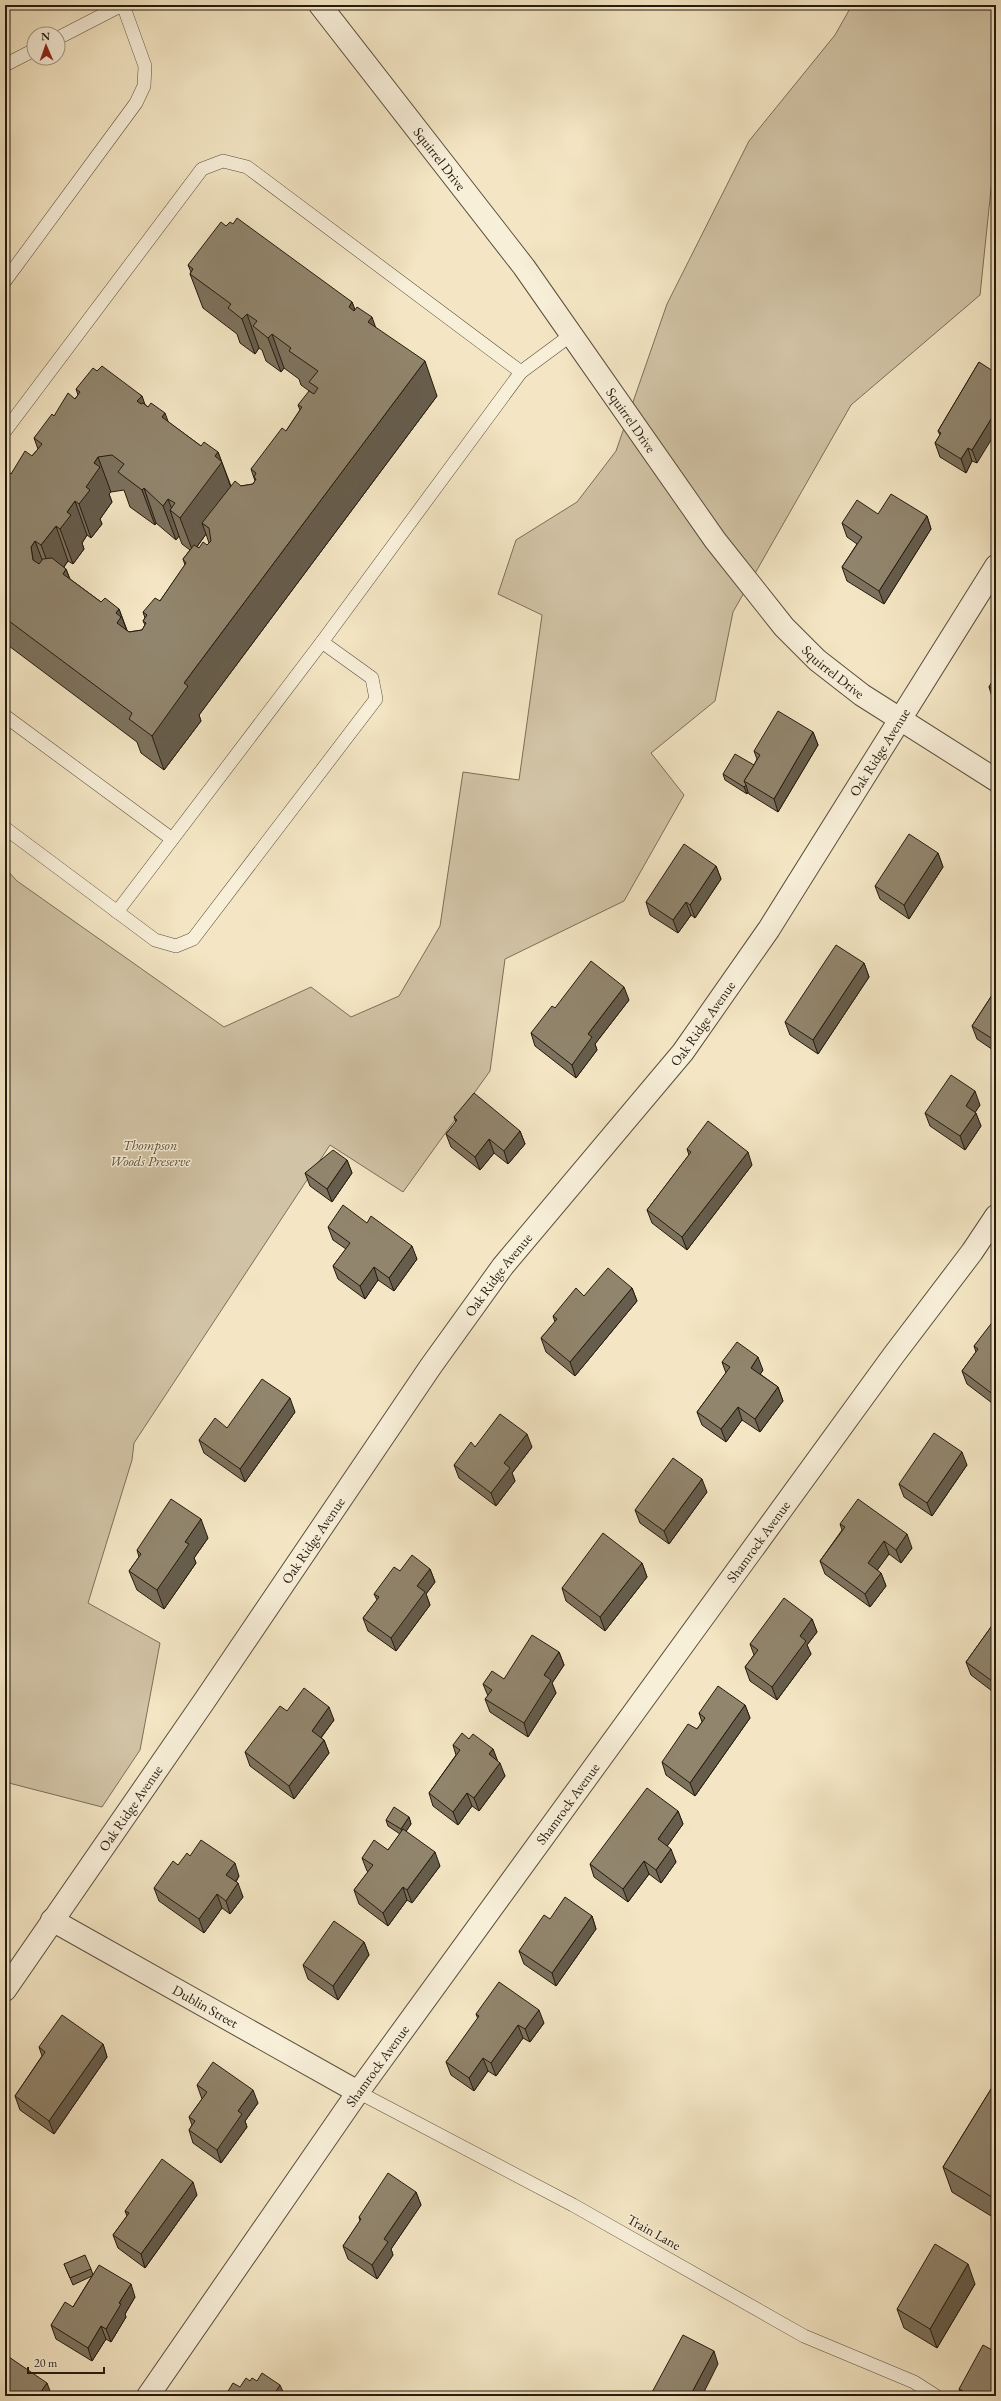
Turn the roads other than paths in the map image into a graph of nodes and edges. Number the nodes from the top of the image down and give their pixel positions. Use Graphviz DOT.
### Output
graph roads {
  1 [pos="122,5"];
  2 [pos="320,5"];
  3 [pos="66,34"];
  4 [pos="26,54"];
  5 [pos="5,65"];
  6 [pos="5,281"];
  7 [pos="571,335"];
  8 [pos="521,372"];
  9 [pos="5,431"];
  10 [pos="996,566"];
  11 [pos="322,642"];
  12 [pos="5,716"];
  13 [pos="900,721"];
  14 [pos="996,780"];
  15 [pos="5,828"];
  16 [pos="172,839"];
  17 [pos="117,912"];
  18 [pos="996,1216"];
  19 [pos="52,1920"];
  20 [pos="5,1990"];
  21 [pos="358,2092"];
  22 [pos="148,2396"];
  23 [pos="936,2396"];
  1 -- 3 [label="lane"];
  1 -- 6 [label="lane"];
  2 -- 7 [label="street, Squirrel Drive"];
  4 -- 5 [label="lane"];
  7 -- 8 [label="lane"];
  7 -- 13 [label="street, Squirrel Drive"];
  8 -- 9 [label="lane"];
  8 -- 11 [label="lane"];
  10 -- 13 [label="street, Oak Ridge Avenue"];
  11 -- 16 [label="lane"];
  11 -- 17 [label="lane"];
  12 -- 16 [label="lane"];
  13 -- 14 [label="street, Squirrel Drive"];
  13 -- 19 [label="street, Oak Ridge Avenue"];
  15 -- 17 [label="lane"];
  16 -- 17 [label="lane"];
  18 -- 21 [label="street, Shamrock Avenue"];
  19 -- 20 [label="street, Oak Ridge Avenue"];
  19 -- 21 [label="street, Dublin Street"];
  21 -- 22 [label="street, Shamrock Avenue"];
  21 -- 23 [label="lane, Train Lane"];
}
